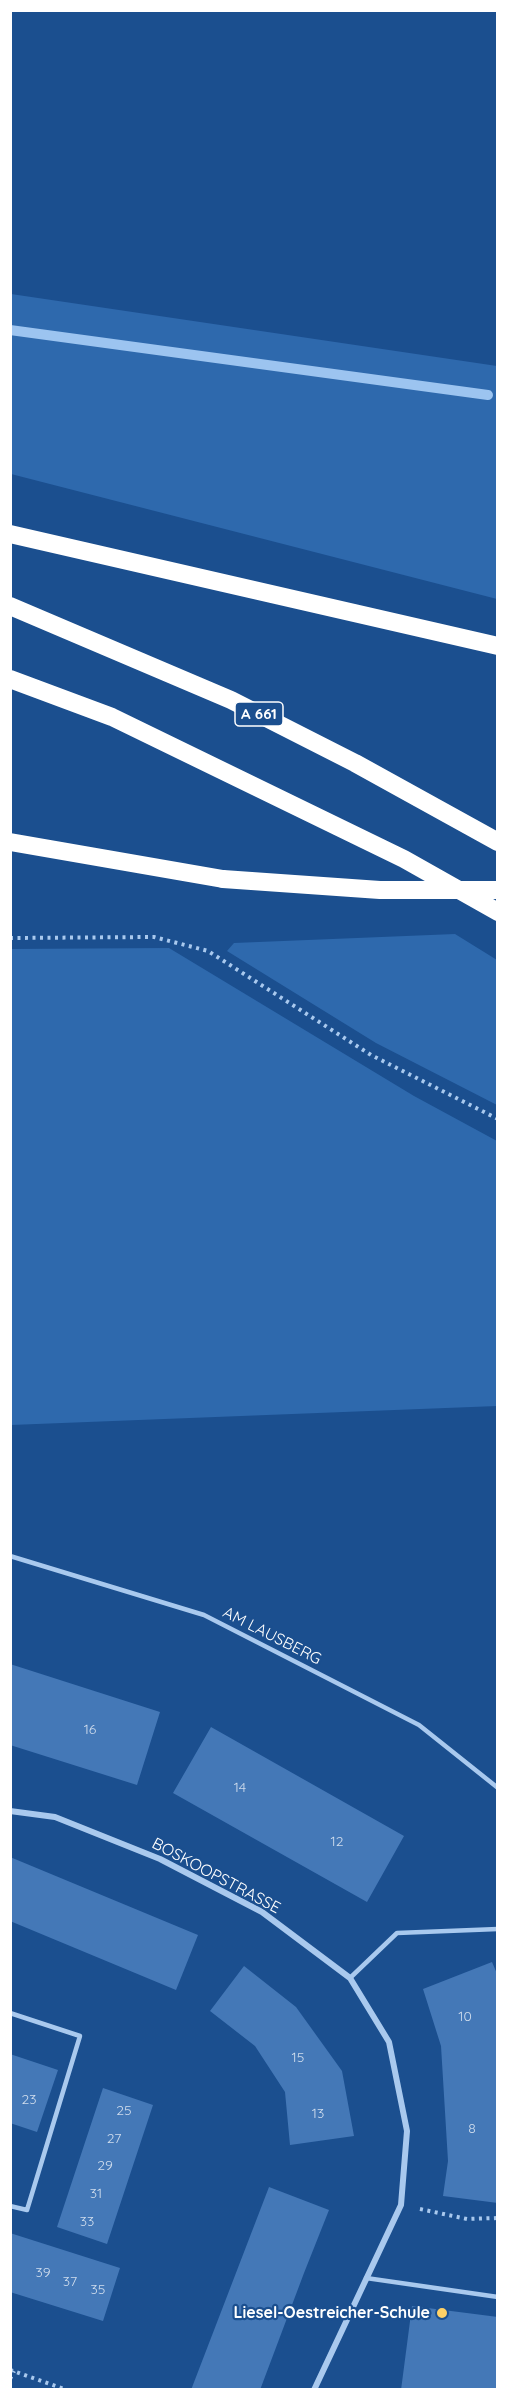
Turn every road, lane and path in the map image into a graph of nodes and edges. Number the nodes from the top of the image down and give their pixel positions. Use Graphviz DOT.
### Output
graph roads {
  1 [pos="10,534"];
  2 [pos="10,606"];
  3 [pos="498,646"];
  4 [pos="10,679"];
  5 [pos="10,842"];
  6 [pos="498,842"];
  7 [pos="498,890"];
  8 [pos="498,912"];
  9 [pos="10,938"];
  10 [pos="498,1119"];
  11 [pos="10,1556"];
  12 [pos="498,1788"];
  13 [pos="10,1811"];
  14 [pos="498,1929"];
  15 [pos="350,1978"];
  16 [pos="10,2013"];
  17 [pos="401,2205"];
  18 [pos="10,2206"];
  19 [pos="498,2218"];
  20 [pos="366,2278"];
  21 [pos="498,2297"];
  22 [pos="12,2370"];
  23 [pos="10,2379"];
  24 [pos="67,2390"];
  25 [pos="314,2390"];
  1 -- 3 [label="highway"];
  2 -- 6 [label="highway, A 661"];
  4 -- 8 [label="highway"];
  5 -- 7 [label="highway, bridge"];
  9 -- 10 [label="path"];
  11 -- 12 [label="lane, AM LAUSBERG"];
  13 -- 15 [label="street, BOSKOOPSTRASSE"];
  14 -- 15 [label="lane"];
  15 -- 17 [label="street, BOSKOOPSTRASSE"];
  16 -- 18 [label="lane"];
  17 -- 19 [label="path"];
  17 -- 20 [label="street, BOSKOOPSTRASSE"];
  20 -- 21 [label="lane"];
  20 -- 25 [label="street, BOSKOOPSTRASSE"];
  22 -- 23 [label="path"];
  22 -- 24 [label="path"];
}
